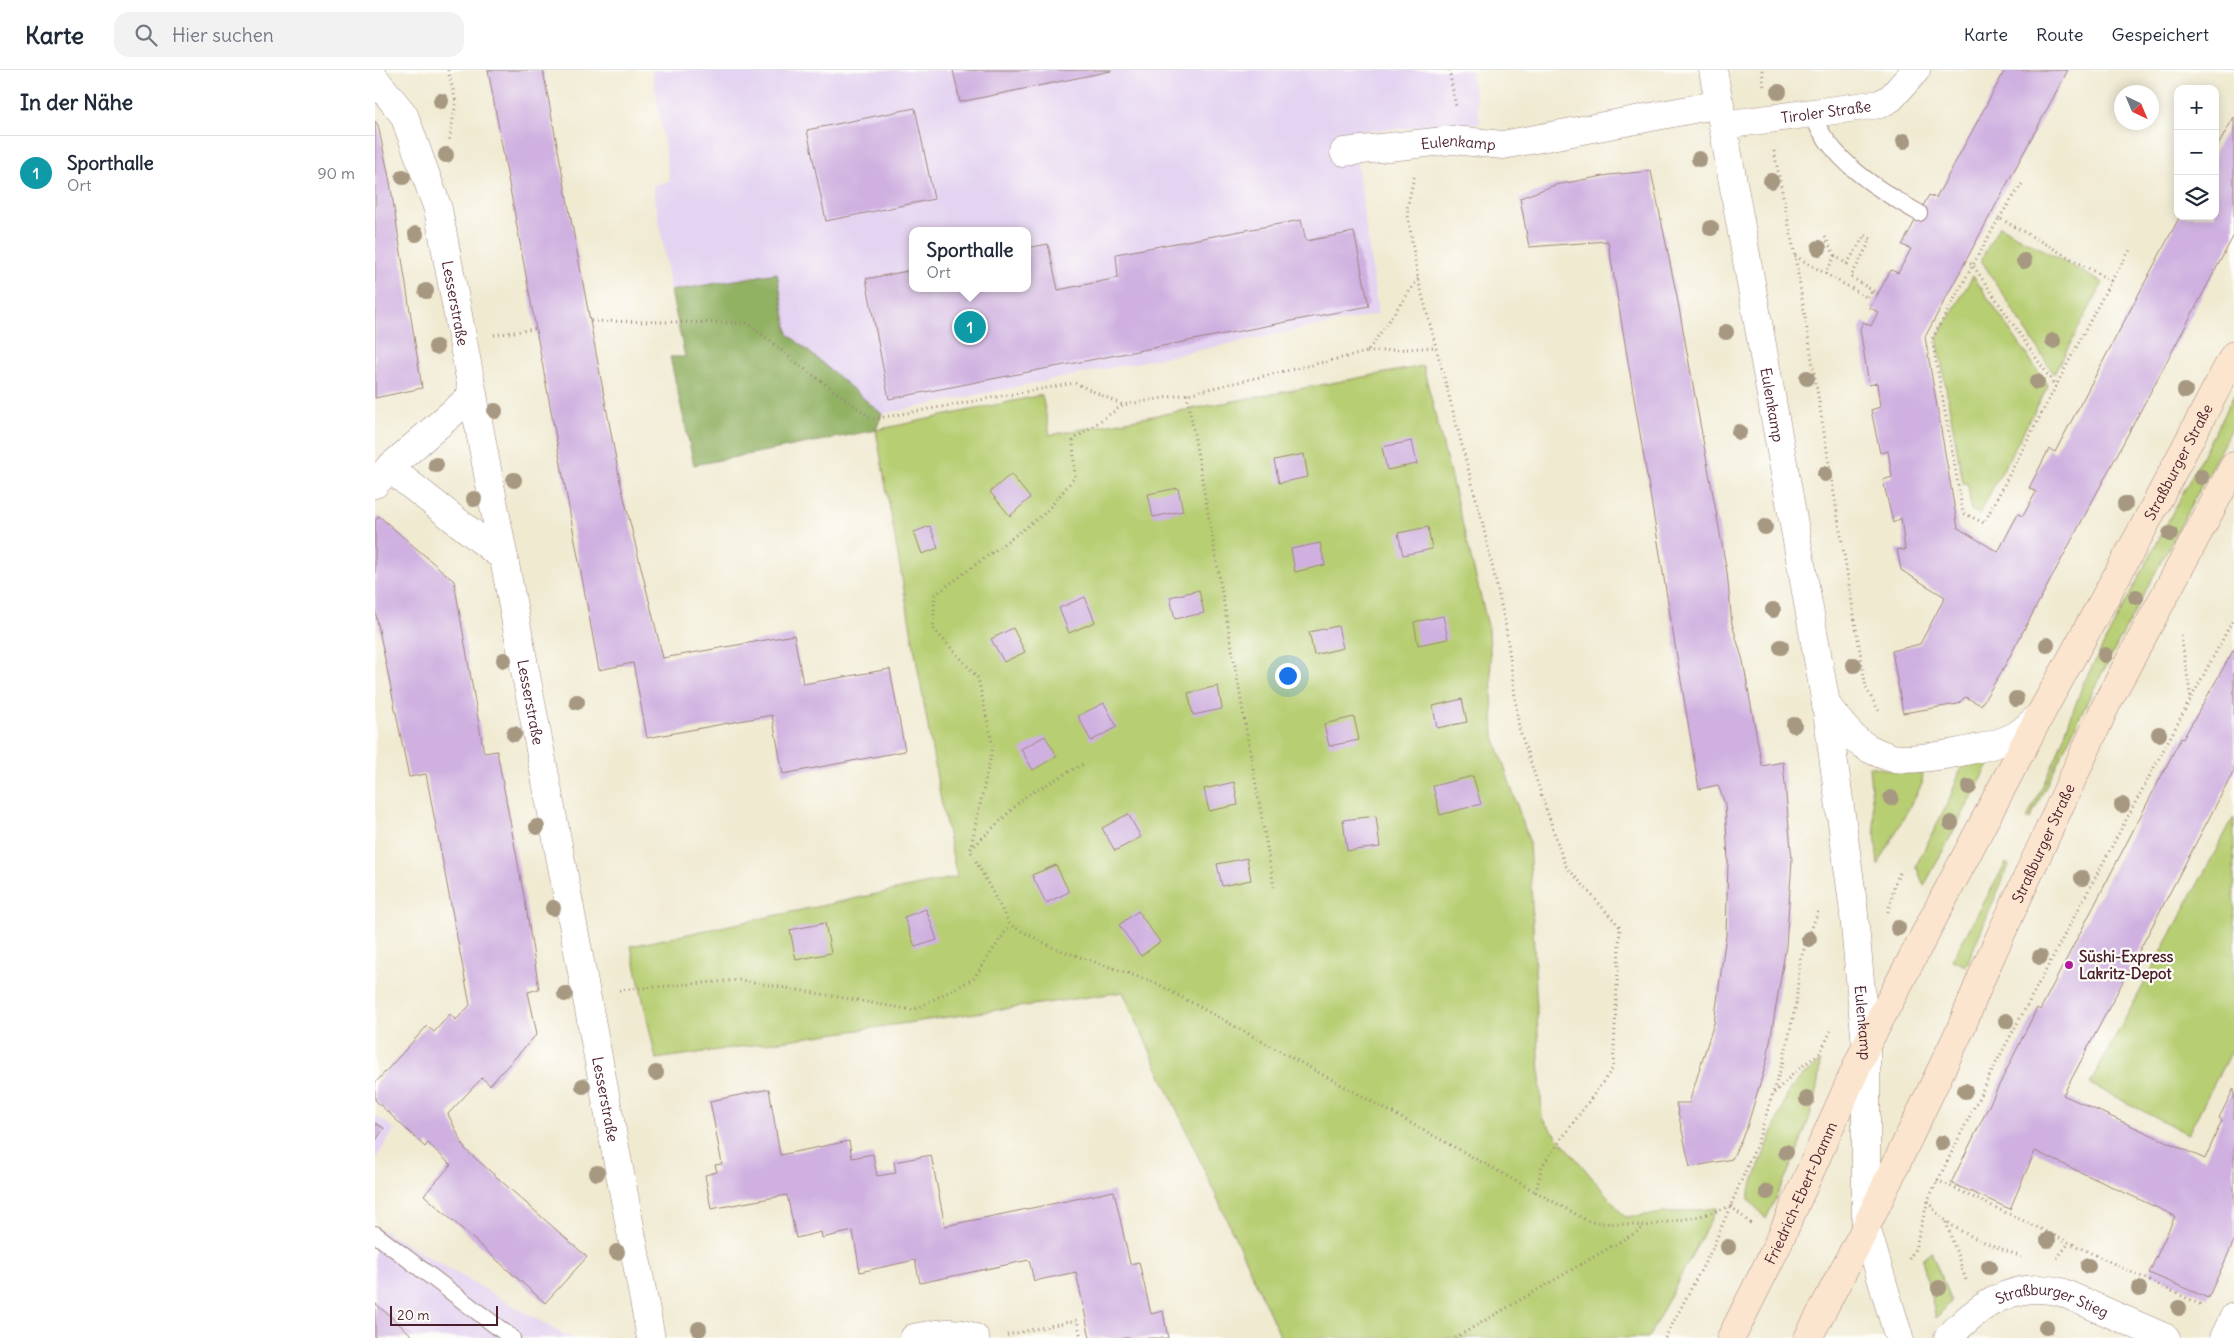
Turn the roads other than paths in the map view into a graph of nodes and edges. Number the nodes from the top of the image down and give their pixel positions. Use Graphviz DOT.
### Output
graph roads {
  1 [pos="1713,70"];
  2 [pos="1916,70"];
  3 [pos="375,79"];
  4 [pos="1811,113"];
  5 [pos="1722,115"];
  6 [pos="1344,152"];
  7 [pos="1919,213"];
  8 [pos="2234,355"];
  9 [pos="473,395"];
  10 [pos="2234,466"];
  11 [pos="382,476"];
  12 [pos="504,558"];
  13 [pos="1826,704"];
  14 [pos="2040,715"];
  15 [pos="1866,1046"];
  16 [pos="1866,1227"];
  17 [pos="375,1234"];
  18 [pos="988,1337"];
  19 [pos="512,1338"];
  20 [pos="651,1338"];
  21 [pos="914,1338"];
  22 [pos="1731,1338"];
  23 [pos="1808,1338"];
  24 [pos="1899,1338"];
  25 [pos="1948,1338"];
  26 [pos="2166,1338"];
  1 -- 5 [label="street, Eulenkamp"];
  2 -- 4 [label="street, Tiroler Straße"];
  3 -- 9 [label="street, Lesserstraße"];
  4 -- 5 [label="street, Tiroler Straße"];
  4 -- 7 [label="lane"];
  5 -- 6 [label="street, Eulenkamp"];
  5 -- 13 [label="street, Eulenkamp"];
  8 -- 14 [label="main road, Straßburger Straße"];
  9 -- 11 [label="street"];
  9 -- 12 [label="street, Lesserstraße"];
  10 -- 16 [label="main road, Straßburger Straße"];
  11 -- 12 [label="street"];
  12 -- 20 [label="street, Lesserstraße"];
  13 -- 14 [label="street, Eulenkamp"];
  13 -- 15 [label="street, Eulenkamp"];
  14 -- 15 [label="main road, Straßburger Straße"];
  15 -- 16 [label="street, Eulenkamp"];
  15 -- 22 [label="main road, Friedrich-Ebert-Damm"];
  16 -- 23 [label="main road"];
  16 -- 24 [label="street, Eulenkamp"];
  17 -- 19 [label="lane"];
  18 -- 21 [label="street"];
  25 -- 26 [label="street, Straßburger Stieg"];
}
